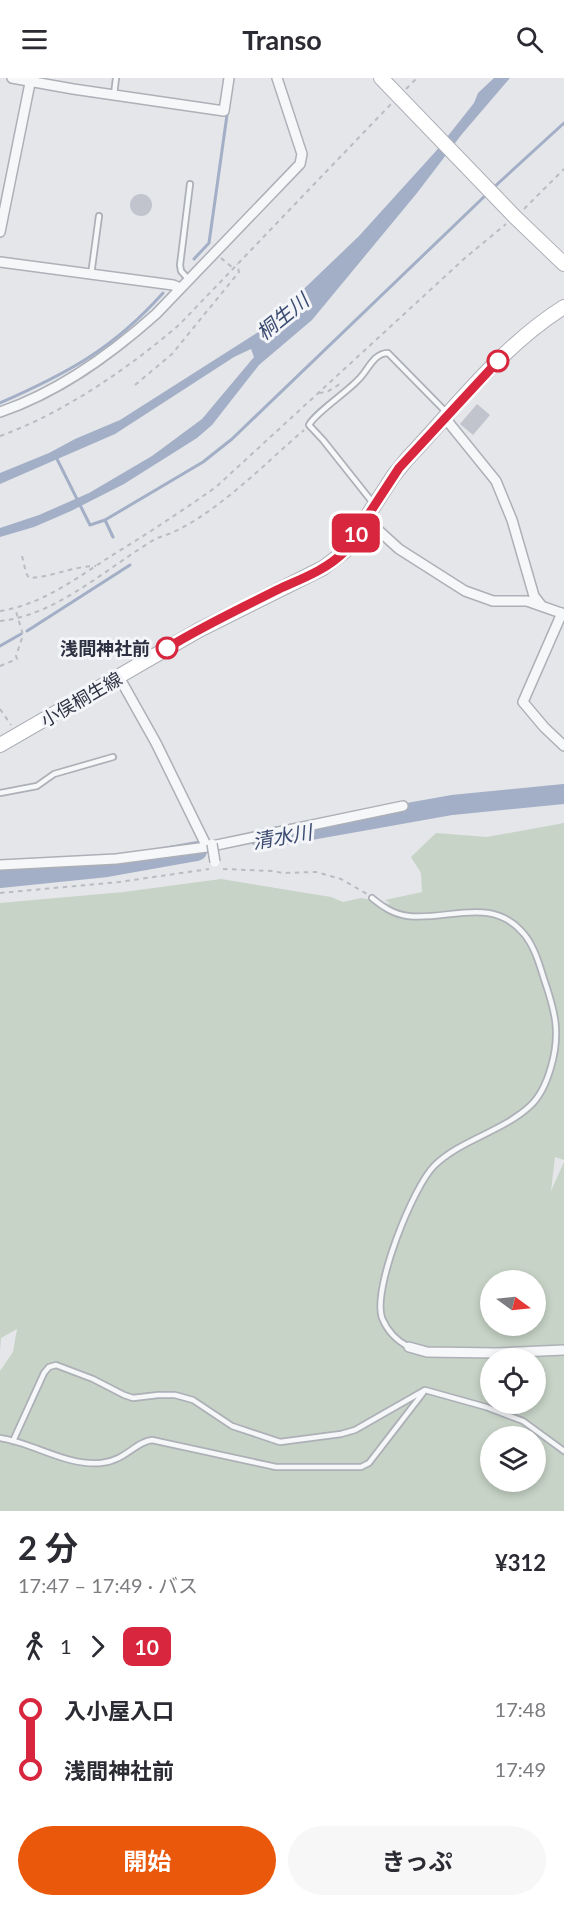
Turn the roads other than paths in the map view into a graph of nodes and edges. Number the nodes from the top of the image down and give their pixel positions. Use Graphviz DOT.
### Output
graph roads {
  1 [pos="12,78"];
  2 [pos="116,78"];
  3 [pos="229,78"];
  4 [pos="277,78"];
  5 [pos="381,78"];
  6 [pos="31,80"];
  7 [pos="114,95"];
  8 [pos="190,184"];
  9 [pos="99,216"];
  10 [pos="0,232"];
  11 [pos="0,261"];
  12 [pos="564,264"];
  13 [pos="91,274"];
  14 [pos="189,280"];
  15 [pos="180,288"];
  16 [pos="564,308"];
  17 [pos="0,412"];
  18 [pos="447,416"];
  19 [pos="375,505"];
  20 [pos="366,519"];
  21 [pos="543,607"];
  22 [pos="563,614"];
  23 [pos="119,677"];
  24 [pos="0,745"];
  25 [pos="564,746"];
  26 [pos="113,757"];
  27 [pos="0,793"];
  28 [pos="403,806"];
  29 [pos="209,846"];
  30 [pos="215,862"];
  31 [pos="0,866"];
  32 [pos="372,898"];
  33 [pos="409,1347"];
  34 [pos="564,1350"];
  35 [pos="425,1389"];
  36 [pos="0,1438"];
  37 [pos="13,1441"];
  38 [pos="564,1450"];
  1 -- 6 [label="street"];
  2 -- 7 [label="lane"];
  3 -- 7 [label="street"];
  4 -- 14 [label="street"];
  5 -- 12 [label="main road"];
  6 -- 7 [label="street"];
  6 -- 10 [label="street"];
  8 -- 14 [label="lane"];
  9 -- 13 [label="lane"];
  11 -- 13 [label="street"];
  13 -- 15 [label="street"];
  14 -- 15 [label="street"];
  15 -- 17 [label="street"];
  16 -- 18 [label="main road, 小俣桐生線"];
  18 -- 19 [label="main road, 小俣桐生線"];
  18 -- 19 [label="lane"];
  18 -- 21 [label="street"];
  19 -- 20 [label="main road, 小俣桐生線"];
  20 -- 21 [label="street"];
  20 -- 23 [label="main road, 小俣桐生線"];
  21 -- 22 [label="street"];
  22 -- 25 [label="street"];
  23 -- 24 [label="main road, 小俣桐生線"];
  23 -- 29 [label="street"];
  26 -- 27 [label="lane"];
  28 -- 29 [label="street"];
  29 -- 30 [label="street, bridge"];
  29 -- 31 [label="street"];
  32 -- 33 [label="lane"];
  33 -- 34 [label="street"];
  35 -- 37 [label="lane"];
  35 -- 37 [label="lane"];
  35 -- 38 [label="lane"];
  36 -- 37 [label="lane"];
}
